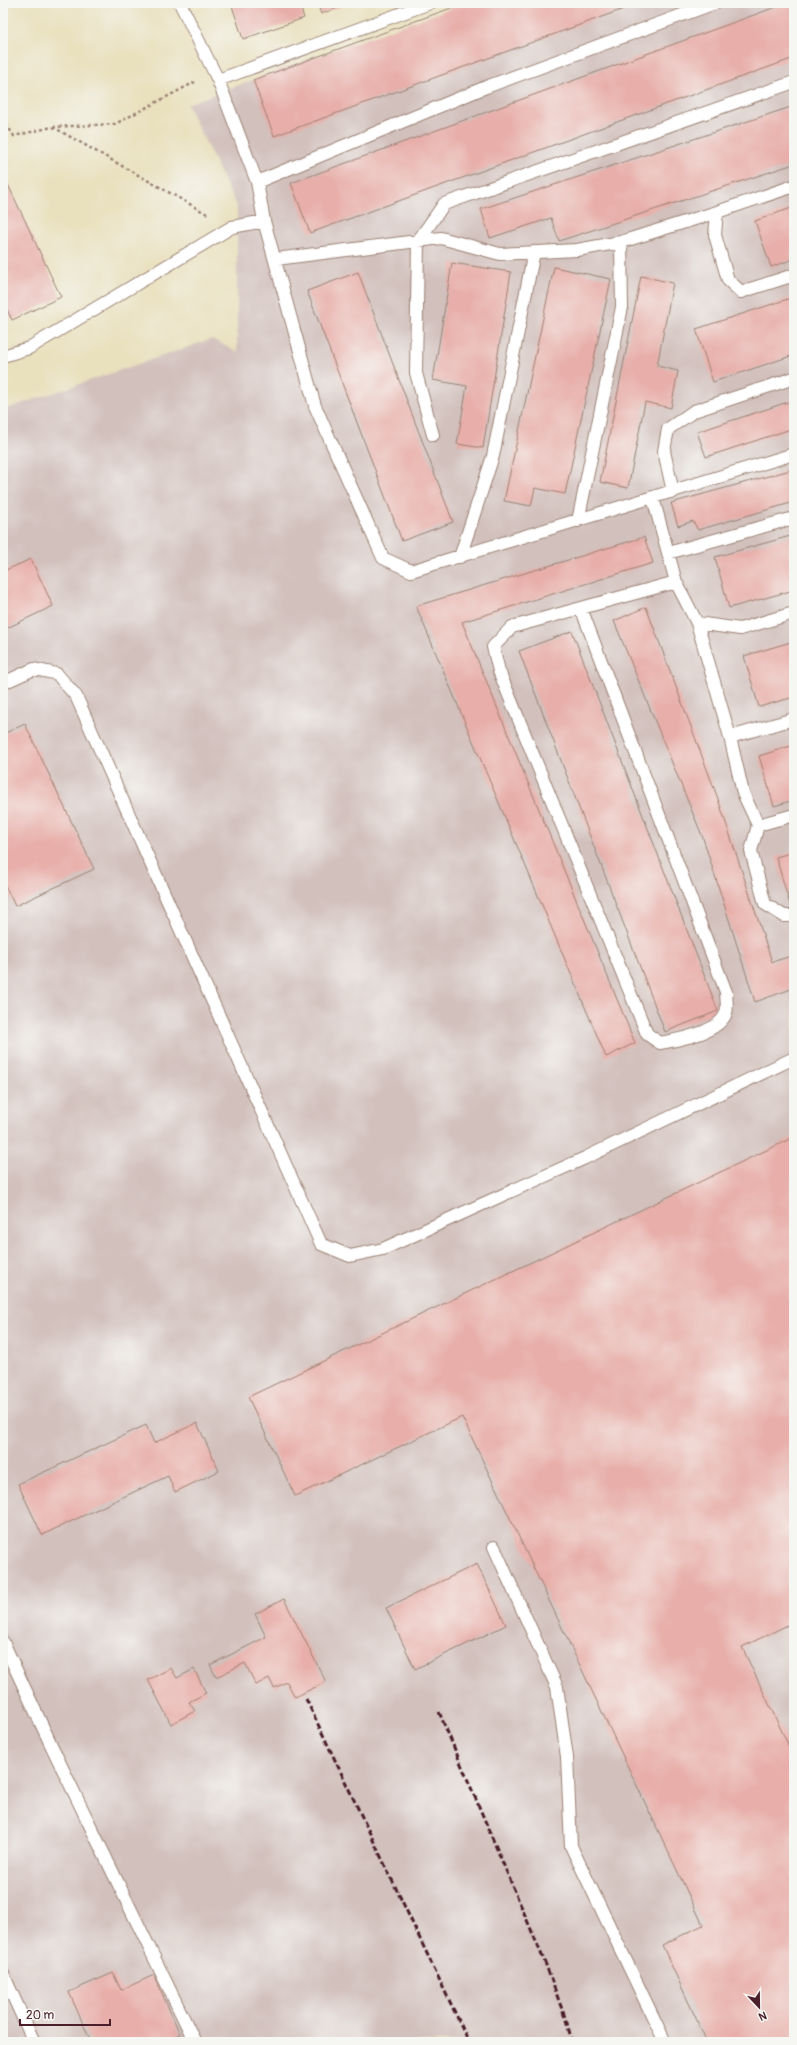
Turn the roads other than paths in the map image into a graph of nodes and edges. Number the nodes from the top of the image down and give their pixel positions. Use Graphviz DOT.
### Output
graph roads {
  1 [pos="180,3"];
  2 [pos="430,3"];
  3 [pos="715,3"];
  4 [pos="218,80"];
  5 [pos="794,82"];
  6 [pos="257,182"];
  7 [pos="794,186"];
  8 [pos="717,212"];
  9 [pos="264,221"];
  10 [pos="418,241"];
  11 [pos="621,242"];
  12 [pos="534,252"];
  13 [pos="276,260"];
  14 [pos="794,275"];
  15 [pos="3,356"];
  16 [pos="794,378"];
  17 [pos="433,435"];
  18 [pos="794,454"];
  19 [pos="673,492"];
  20 [pos="653,498"];
  21 [pos="794,518"];
  22 [pos="578,521"];
  23 [pos="668,553"];
  24 [pos="460,557"];
  25 [pos="676,582"];
  26 [pos="581,608"];
  27 [pos="794,613"];
  28 [pos="697,623"];
  29 [pos="3,682"];
  30 [pos="794,719"];
  31 [pos="730,738"];
  32 [pos="794,816"];
  33 [pos="758,825"];
  34 [pos="794,916"];
  35 [pos="794,1058"];
  36 [pos="494,1547"];
  37 [pos="3,1642"];
  38 [pos="3,1974"];
  39 [pos="34,2042"];
  40 [pos="195,2042"];
  41 [pos="665,2042"];
  1 -- 4 [label="lane"];
  2 -- 4 [label="lane"];
  3 -- 6 [label="lane"];
  4 -- 6 [label="lane"];
  5 -- 10 [label="lane"];
  6 -- 9 [label="lane"];
  7 -- 8 [label="lane"];
  8 -- 11 [label="lane"];
  8 -- 14 [label="lane"];
  9 -- 13 [label="lane"];
  9 -- 15 [label="lane"];
  10 -- 12 [label="lane"];
  10 -- 13 [label="lane"];
  10 -- 17 [label="lane"];
  11 -- 12 [label="lane"];
  11 -- 22 [label="lane"];
  12 -- 24 [label="lane"];
  13 -- 24 [label="lane"];
  16 -- 19 [label="lane"];
  18 -- 19 [label="lane"];
  19 -- 20 [label="lane"];
  20 -- 22 [label="lane"];
  20 -- 23 [label="lane"];
  21 -- 23 [label="lane"];
  22 -- 24 [label="lane"];
  23 -- 25 [label="lane"];
  25 -- 26 [label="lane"];
  25 -- 28 [label="lane"];
  26 -- 26 [label="lane"];
  27 -- 28 [label="lane"];
  28 -- 31 [label="lane"];
  29 -- 35 [label="lane"];
  30 -- 31 [label="lane"];
  31 -- 33 [label="lane"];
  32 -- 33 [label="lane"];
  33 -- 34 [label="lane"];
  36 -- 41 [label="lane"];
  37 -- 40 [label="lane"];
  38 -- 39 [label="lane"];
}
